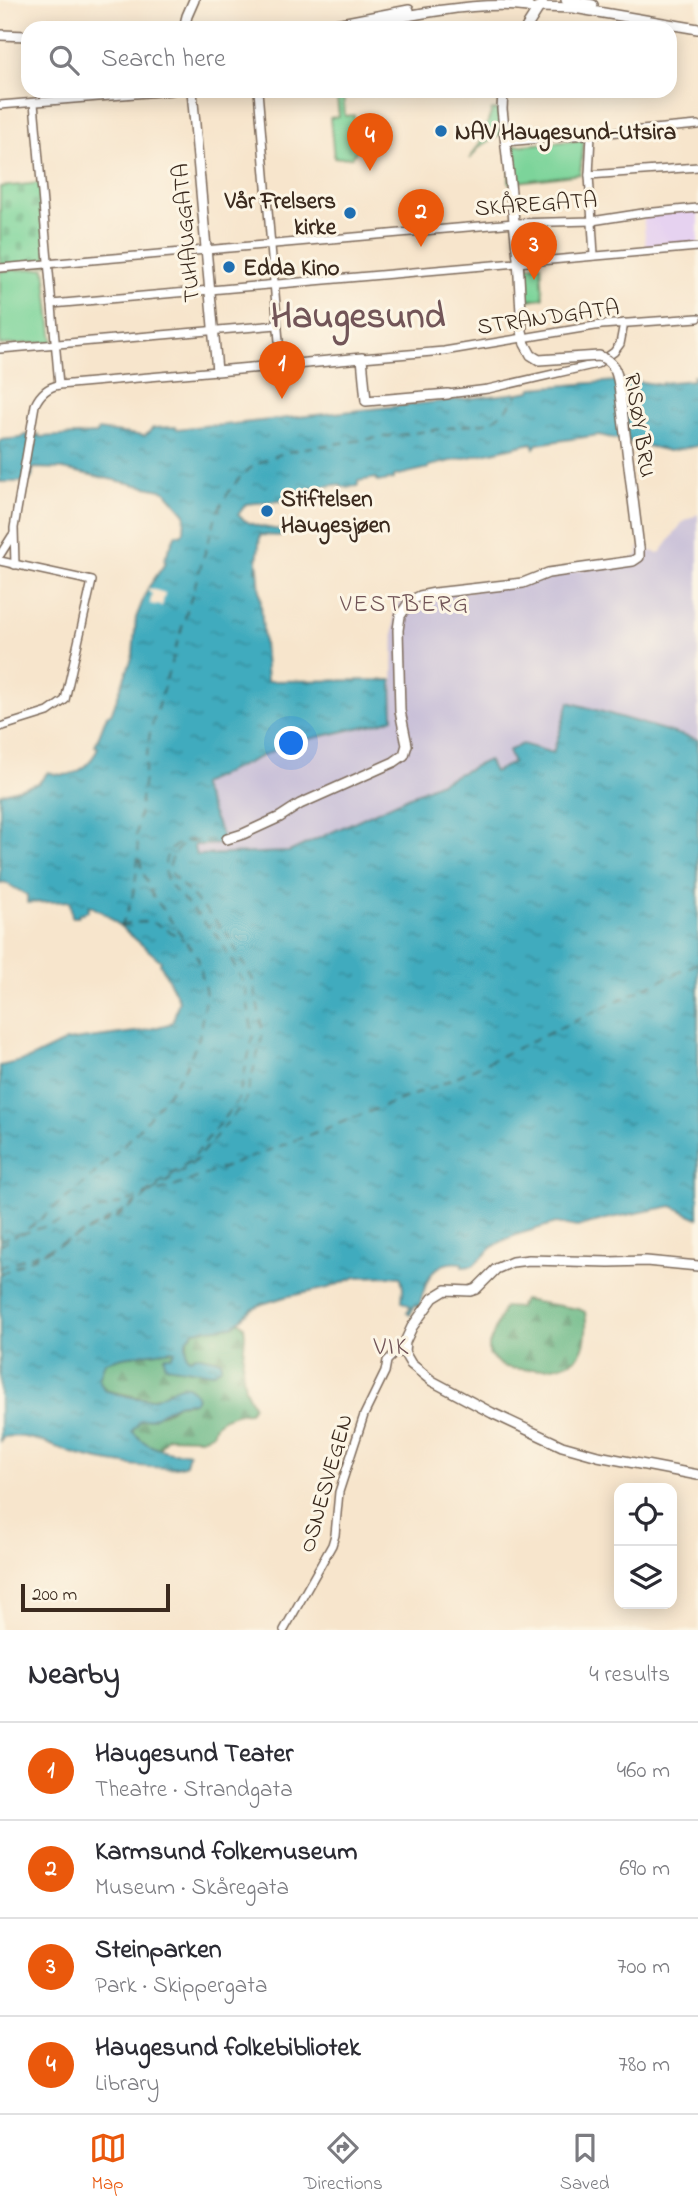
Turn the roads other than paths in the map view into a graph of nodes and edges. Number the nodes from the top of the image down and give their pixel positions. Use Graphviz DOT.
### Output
graph roads {
  1 [pos="194,0"];
  2 [pos="487,0"];
  3 [pos="566,0"];
  4 [pos="534,5"];
  5 [pos="190,11"];
  6 [pos="186,21"];
  7 [pos="190,21"];
  8 [pos="350,21"];
  9 [pos="382,21"];
  10 [pos="659,21"];
  11 [pos="669,21"];
  12 [pos="677,23"];
  13 [pos="677,24"];
  14 [pos="698,27"];
  15 [pos="0,36"];
  16 [pos="21,38"];
  17 [pos="92,98"];
  18 [pos="193,98"];
  19 [pos="259,98"];
  20 [pos="503,98"];
  21 [pos="34,103"];
  22 [pos="0,106"];
  23 [pos="698,125"];
  24 [pos="591,135"];
  25 [pos="505,142"];
  26 [pos="698,167"];
  27 [pos="589,175"];
  28 [pos="698,208"];
  29 [pos="592,221"];
  30 [pos="514,223"];
  31 [pos="271,244"];
  32 [pos="698,247"];
  33 [pos="206,251"];
  34 [pos="594,256"];
  35 [pos="519,263"];
  36 [pos="48,264"];
  37 [pos="0,268"];
  38 [pos="274,284"];
  39 [pos="210,290"];
  40 [pos="52,304"];
  41 [pos="698,318"];
  42 [pos="624,323"];
  43 [pos="277,325"];
  44 [pos="213,331"];
  45 [pos="524,340"];
  46 [pos="56,345"];
  47 [pos="0,349"];
  48 [pos="362,358"];
  49 [pos="281,365"];
  50 [pos="217,371"];
  51 [pos="59,385"];
  52 [pos="448,394"];
  53 [pos="14,528"];
  54 [pos="0,555"];
  55 [pos="0,561"];
  56 [pos="15,565"];
  57 [pos="0,727"];
  58 [pos="225,840"];
  59 [pos="698,1266"];
  60 [pos="404,1352"];
  61 [pos="698,1475"];
  62 [pos="284,1630"];
  1 -- 5 [label="main road"];
  2 -- 8 [label="main road"];
  3 -- 11 [label="main road"];
  4 -- 9 [label="main road"];
  4 -- 10 [label="main road"];
  5 -- 6 [label="main road"];
  5 -- 7 [label="main road"];
  12 -- 14 [label="main road"];
  13 -- 14 [label="main road"];
  15 -- 16 [label="main road"];
  17 -- 21 [label="street"];
  18 -- 33 [label="main road, TUHAUGGATA"];
  19 -- 31 [label="street"];
  20 -- 25 [label="main road"];
  21 -- 22 [label="street"];
  21 -- 36 [label="street"];
  23 -- 24 [label="street"];
  24 -- 25 [label="street"];
  24 -- 27 [label="street"];
  25 -- 30 [label="main road"];
  26 -- 27 [label="street"];
  27 -- 29 [label="street"];
  28 -- 29 [label="street, SKÅREGATA"];
  29 -- 30 [label="street, SKÅREGATA"];
  29 -- 34 [label="street"];
  30 -- 31 [label="street, SKÅREGATA"];
  30 -- 35 [label="main road"];
  31 -- 33 [label="street, SKÅREGATA"];
  31 -- 38 [label="street"];
  32 -- 34 [label="street"];
  33 -- 36 [label="street, SKÅREGATA"];
  33 -- 39 [label="main road, TUHAUGGATA"];
  34 -- 35 [label="street"];
  35 -- 38 [label="street"];
  35 -- 45 [label="main road"];
  36 -- 37 [label="street, SKÅREGATA"];
  36 -- 40 [label="street"];
  38 -- 39 [label="street"];
  38 -- 43 [label="street"];
  39 -- 40 [label="street"];
  39 -- 44 [label="main road, TUHAUGGATA"];
  40 -- 46 [label="street"];
  41 -- 42 [label="street, STRANDGATA"];
  42 -- 45 [label="street, STRANDGATA"];
  42 -- 52 [label="street"];
  43 -- 44 [label="street"];
  43 -- 49 [label="street"];
  44 -- 46 [label="street"];
  44 -- 50 [label="main road, TUHAUGGATA"];
  45 -- 48 [label="street, STRANDGATA"];
  45 -- 58 [label="main road, RISØY BRU, bridge"];
  46 -- 47 [label="street"];
  46 -- 51 [label="street"];
  48 -- 49 [label="main road, STRANDGATA"];
  48 -- 52 [label="main road"];
  49 -- 50 [label="main road, STRANDGATA"];
  50 -- 51 [label="street, STRANDGATA"];
  51 -- 53 [label="street"];
  53 -- 54 [label="street"];
  53 -- 56 [label="street"];
  55 -- 56 [label="street"];
  56 -- 57 [label="street"];
  59 -- 60 [label="main road"];
  60 -- 61 [label="main road"];
  60 -- 62 [label="street, OSNESVEGEN"];
}
